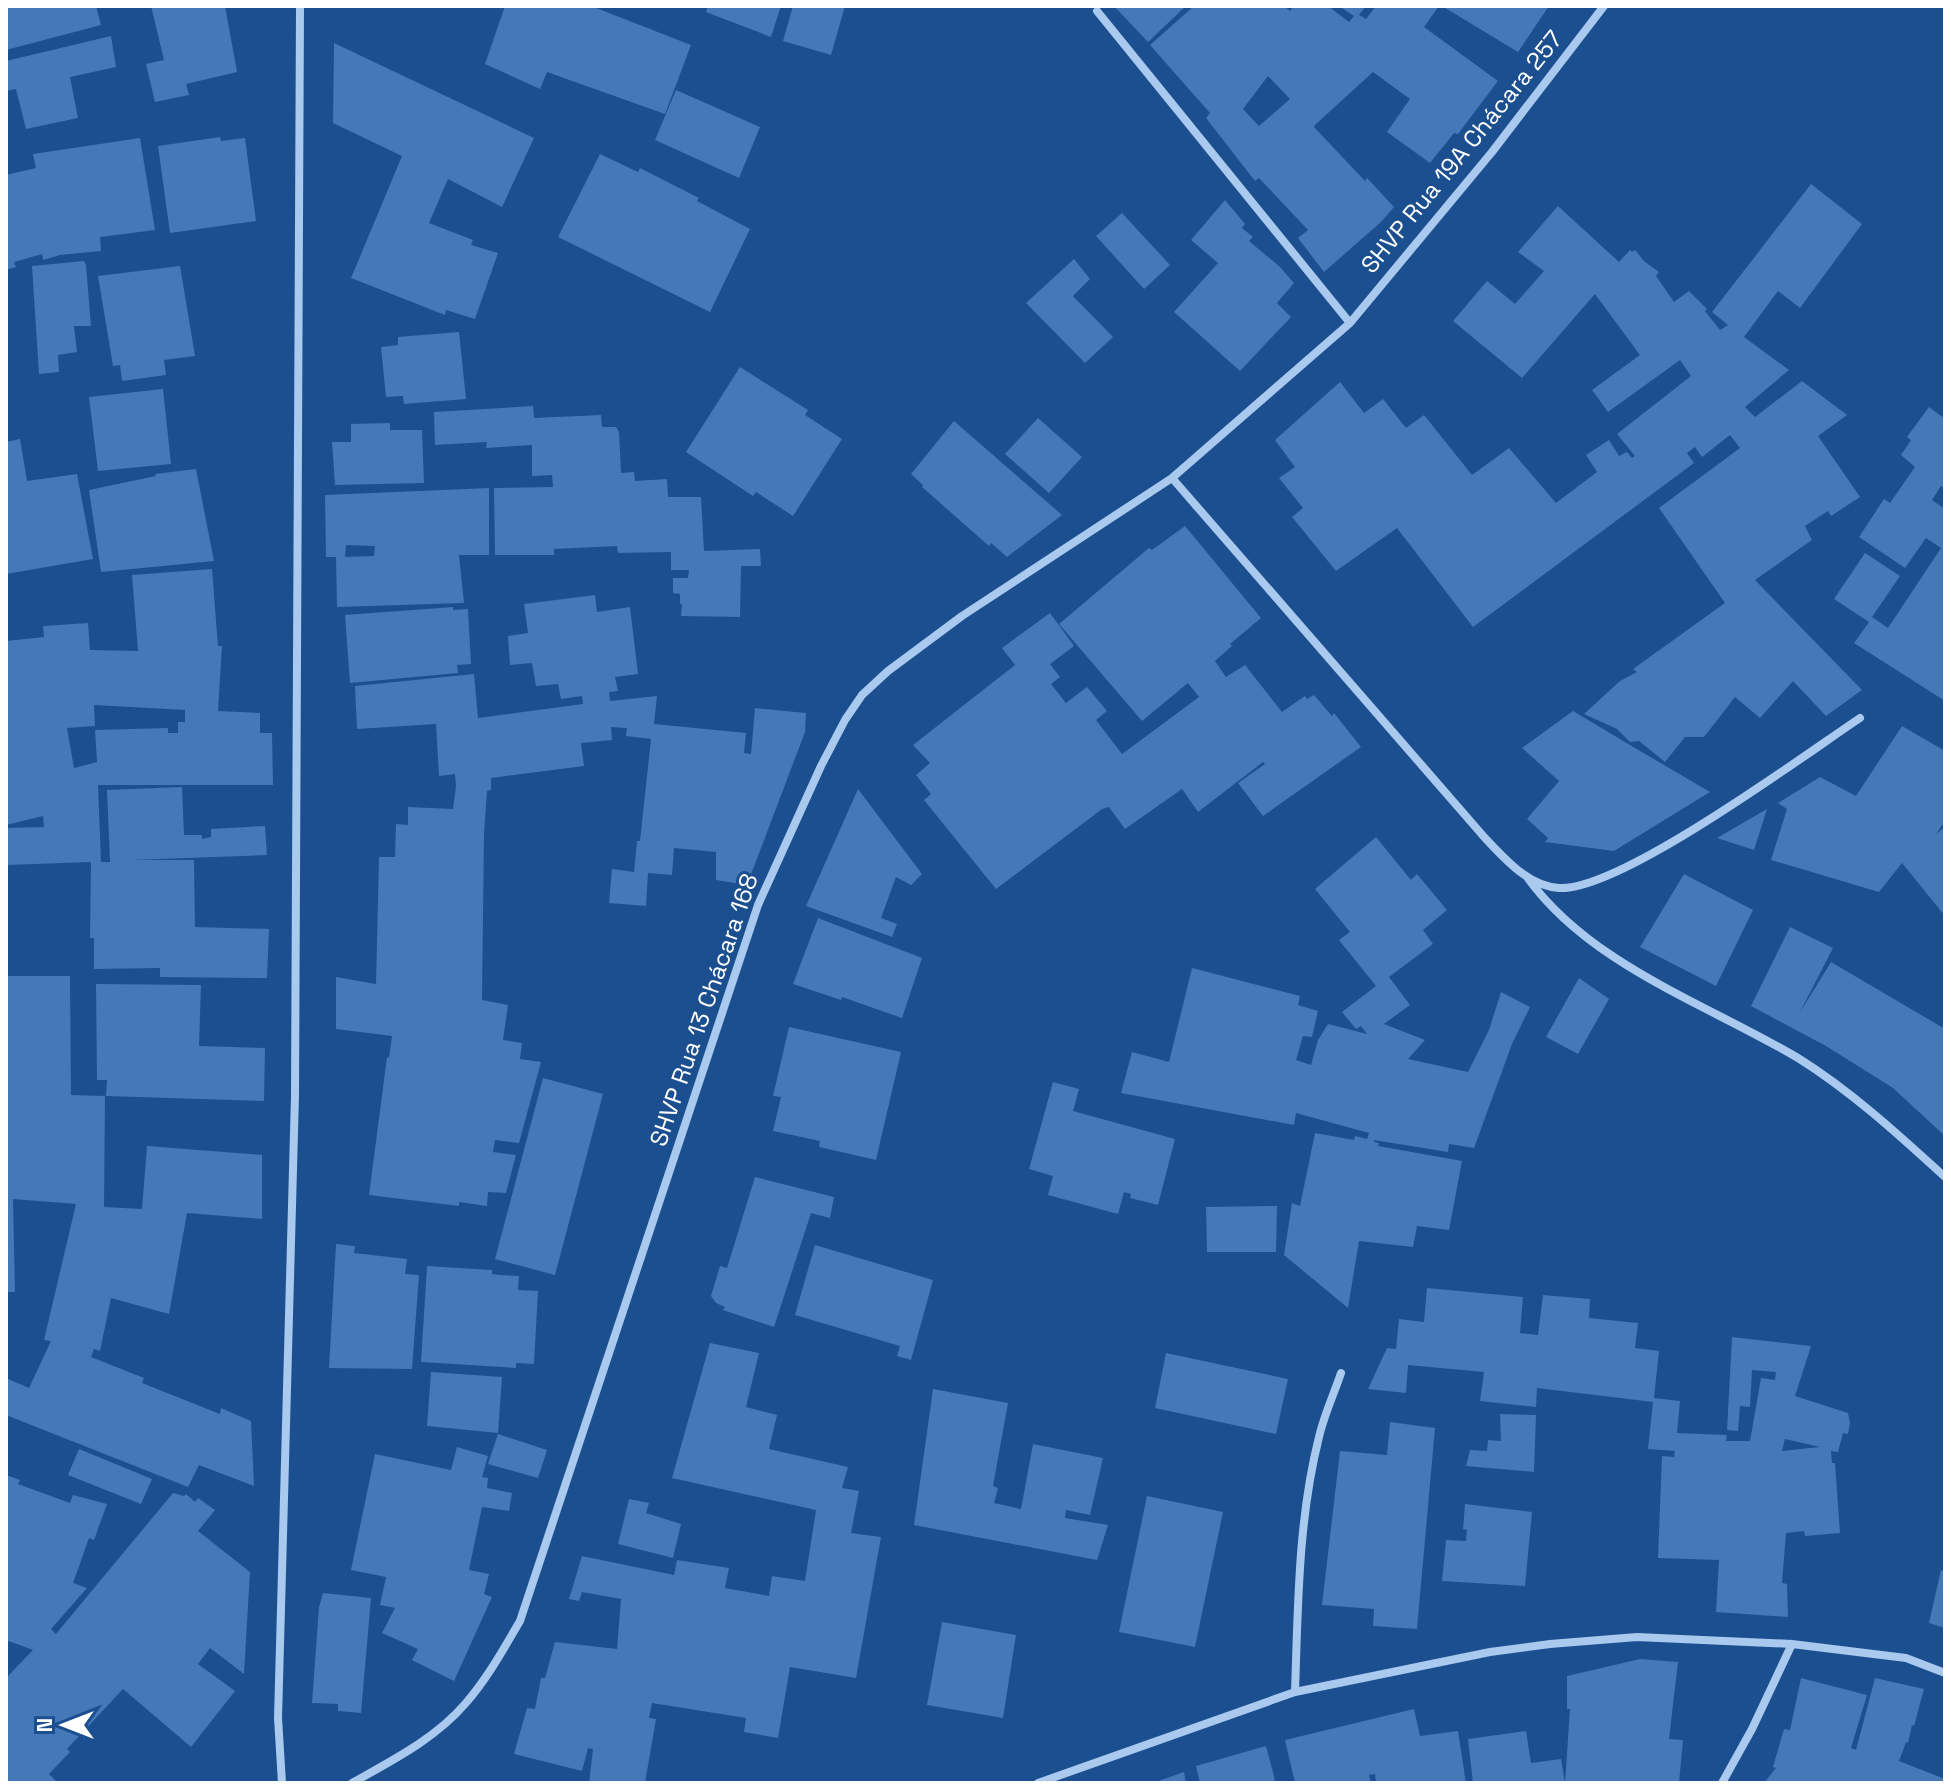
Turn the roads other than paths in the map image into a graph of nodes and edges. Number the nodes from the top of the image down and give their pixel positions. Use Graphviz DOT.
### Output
graph roads {
  1 [pos="300,6"];
  2 [pos="1604,6"];
  3 [pos="1097,11"];
  4 [pos="1350,323"];
  5 [pos="1172,478"];
  6 [pos="962,616"];
  7 [pos="1860,718"];
  8 [pos="1527,876"];
  9 [pos="1945,1177"];
  10 [pos="1341,1373"];
  11 [pos="1792,1644"];
  12 [pos="1945,1673"];
  13 [pos="1295,1692"];
  14 [pos="282,1783"];
  15 [pos="352,1783"];
  16 [pos="1038,1783"];
  17 [pos="1722,1783"];
  1 -- 14 [label="street"];
  2 -- 4 [label="street, SHVP Rua 19A Chácara 257"];
  3 -- 4 [label="street"];
  4 -- 5 [label="street, SHVP Rua 19A Chácara 257"];
  5 -- 6 [label="street, SHVP Rua 19A Chácara 257"];
  5 -- 8 [label="street"];
  6 -- 15 [label="street, SHVP Rua 13 Chácara 168"];
  7 -- 8 [label="street"];
  8 -- 9 [label="street"];
  10 -- 13 [label="street"];
  11 -- 12 [label="street"];
  11 -- 13 [label="street"];
  11 -- 17 [label="street"];
  13 -- 16 [label="street"];
}
